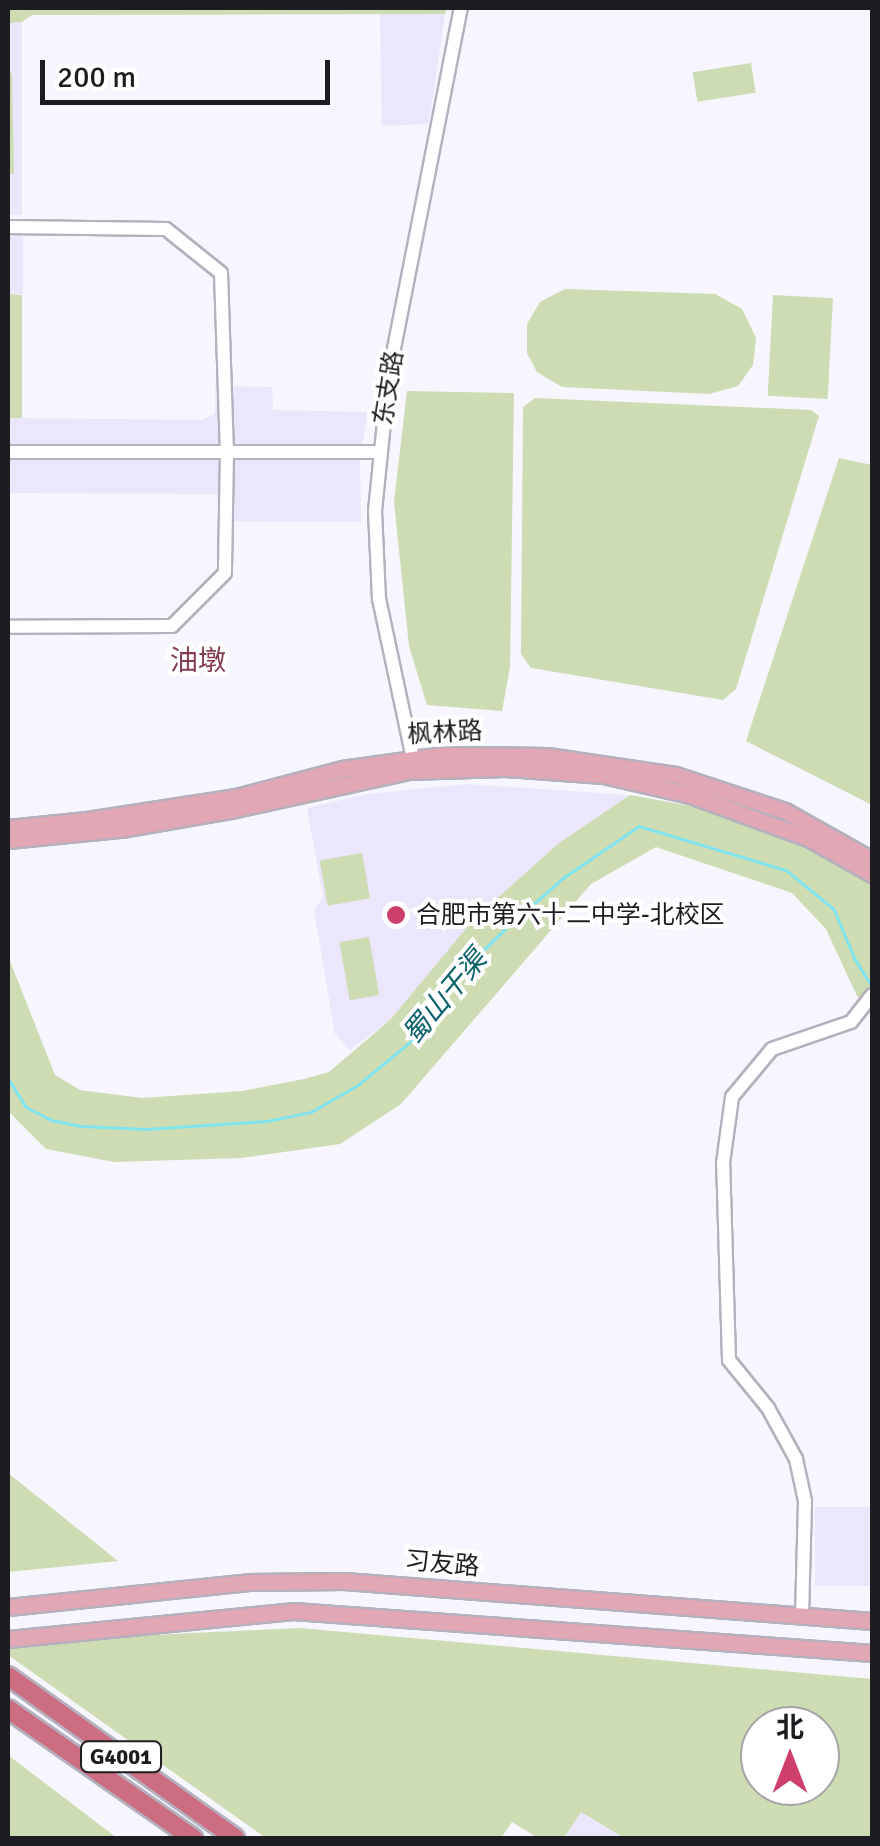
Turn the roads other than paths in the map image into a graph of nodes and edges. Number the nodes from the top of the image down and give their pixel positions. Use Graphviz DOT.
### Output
graph roads {
  1 [pos="462,8"];
  2 [pos="8,226"];
  3 [pos="8,452"];
  4 [pos="379,452"];
  5 [pos="227,453"];
  6 [pos="8,627"];
  7 [pos="414,765"];
  8 [pos="8,828"];
  9 [pos="8,840"];
  10 [pos="872,860"];
  11 [pos="872,874"];
  12 [pos="872,995"];
  13 [pos="8,1607"];
  14 [pos="802,1616"];
  15 [pos="872,1621"];
  16 [pos="8,1639"];
  17 [pos="872,1653"];
  18 [pos="8,1676"];
  19 [pos="8,1708"];
  20 [pos="193,1838"];
  21 [pos="236,1838"];
  1 -- 4 [label="street, 东支路"];
  2 -- 5 [label="street"];
  3 -- 5 [label="street"];
  4 -- 5 [label="street"];
  4 -- 7 [label="street, 东支路"];
  5 -- 6 [label="street"];
  7 -- 8 [label="main road, 枫林路"];
  7 -- 9 [label="main road, 枫林路"];
  7 -- 10 [label="main road, 枫林路"];
  7 -- 11 [label="main road, 枫林路"];
  12 -- 14 [label="street"];
  13 -- 14 [label="main road, 习友路"];
  14 -- 15 [label="main road, 习友路"];
  16 -- 17 [label="main road"];
  18 -- 21 [label="highway, G4001"];
  19 -- 20 [label="highway, G4001"];
}
